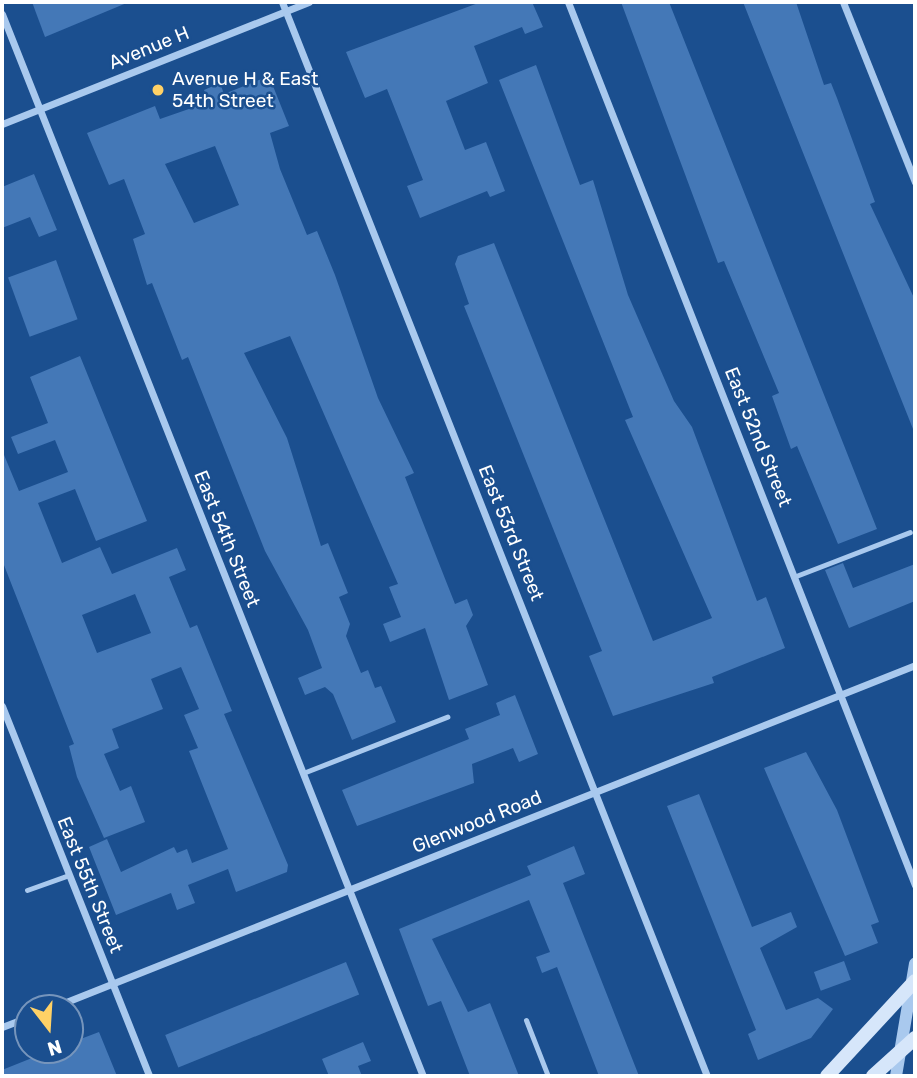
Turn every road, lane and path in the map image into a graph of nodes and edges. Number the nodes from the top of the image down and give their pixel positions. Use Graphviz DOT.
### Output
graph roads {
  1 [pos="282,2"];
  2 [pos="309,2"];
  3 [pos="568,2"];
  4 [pos="843,2"];
  5 [pos="286,11"];
  6 [pos="2,14"];
  7 [pos="39,109"];
  8 [pos="2,124"];
  9 [pos="915,182"];
  10 [pos="910,532"];
  11 [pos="796,576"];
  12 [pos="915,665"];
  13 [pos="842,694"];
  14 [pos="2,706"];
  15 [pos="447,717"];
  16 [pos="303,773"];
  17 [pos="596,792"];
  18 [pos="69,875"];
  19 [pos="915,886"];
  20 [pos="27,890"];
  21 [pos="350,890"];
  22 [pos="915,964"];
  23 [pos="913,982"];
  24 [pos="112,984"];
  25 [pos="84,995"];
  26 [pos="526,1020"];
  27 [pos="915,1038"];
  28 [pos="901,1049"];
  29 [pos="149,1076"];
  30 [pos="423,1076"];
  31 [pos="548,1076"];
  32 [pos="708,1076"];
  33 [pos="827,1076"];
  34 [pos="873,1076"];
  35 [pos="896,1076"];
  1 -- 5 [label="street, East 53rd Street"];
  2 -- 5 [label="street, Avenue H"];
  3 -- 11 [label="street, East 52nd Street"];
  4 -- 9 [label="street"];
  5 -- 7 [label="street, Avenue H"];
  5 -- 17 [label="street, East 53rd Street"];
  6 -- 7 [label="street, East 54th Street"];
  7 -- 8 [label="street, Avenue H"];
  7 -- 16 [label="street, East 54th Street"];
  10 -- 11 [label="lane"];
  11 -- 13 [label="street, East 52nd Street"];
  12 -- 13 [label="street, Glenwood Road"];
  13 -- 17 [label="street, Glenwood Road"];
  13 -- 19 [label="street, East 52nd Street"];
  14 -- 18 [label="street, East 55th Street"];
  15 -- 16 [label="lane"];
  16 -- 21 [label="street, East 54th Street"];
  17 -- 21 [label="street, Glenwood Road"];
  17 -- 32 [label="street, East 53rd Street"];
  18 -- 20 [label="lane"];
  18 -- 24 [label="street, East 55th Street"];
  21 -- 24 [label="street, Glenwood Road"];
  21 -- 30 [label="street, East 54th Street"];
  22 -- 23 [label="street"];
  23 -- 28 [label="street"];
  23 -- 33 [label="main road"];
  24 -- 25 [label="street, Glenwood Road"];
  24 -- 29 [label="street, East 55th Street"];
  26 -- 31 [label="lane"];
  27 -- 28 [label="main road"];
  28 -- 34 [label="main road"];
  28 -- 35 [label="street"];
}
